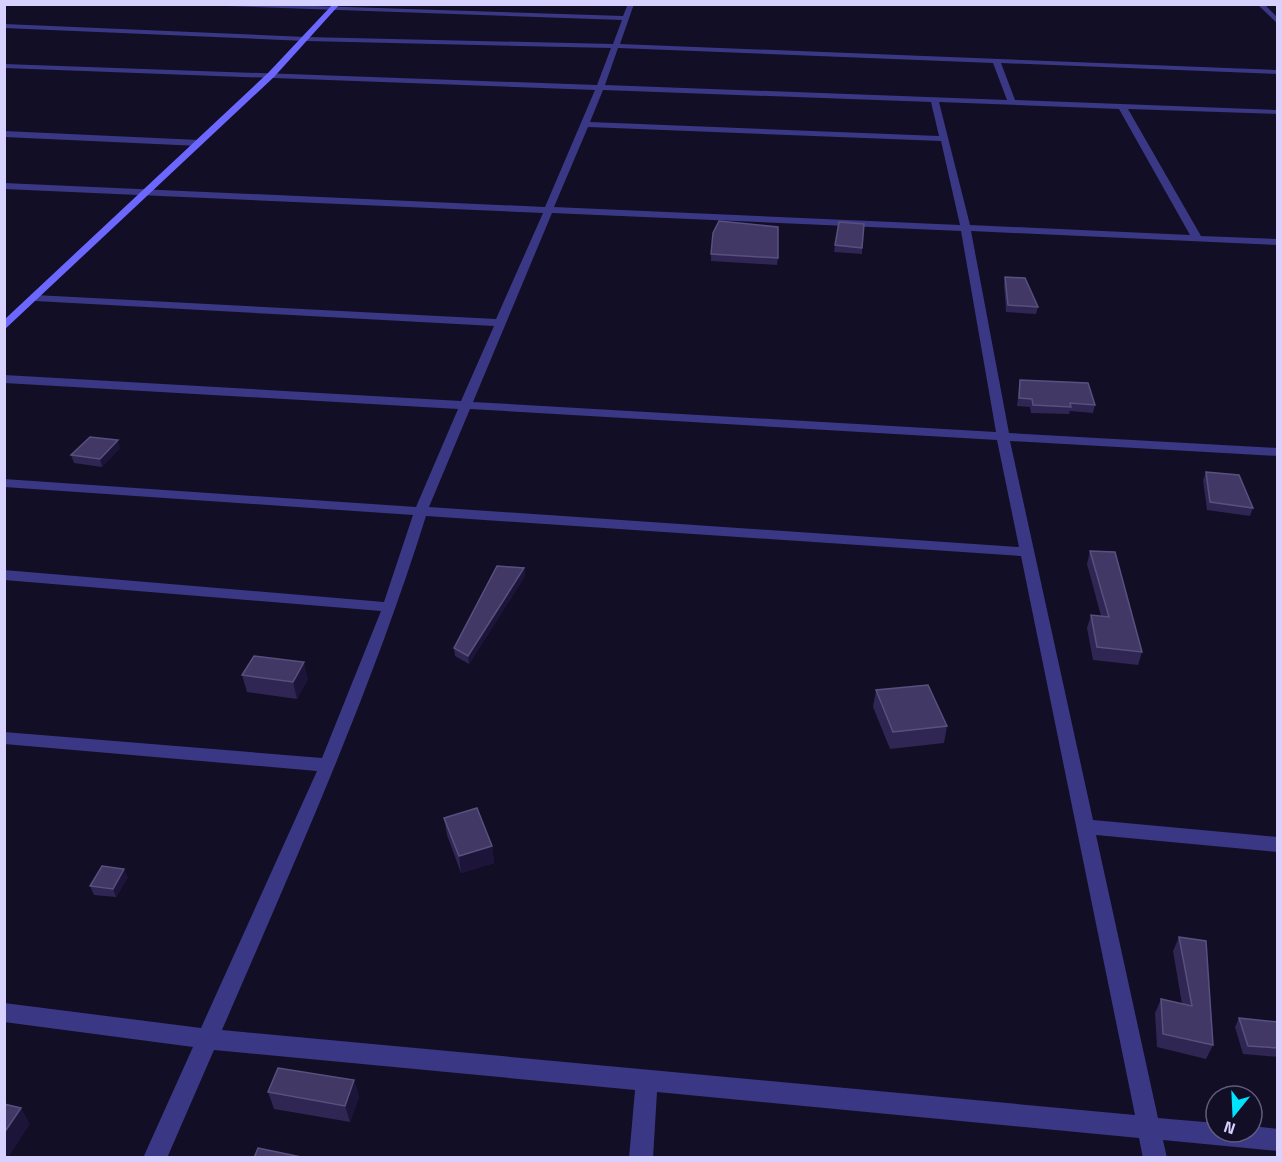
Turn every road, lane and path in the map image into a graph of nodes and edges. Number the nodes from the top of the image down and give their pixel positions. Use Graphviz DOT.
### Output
graph roads {
  1 [pos="173,4"];
  2 [pos="631,4"];
  3 [pos="1260,4"];
  4 [pos="334,7"];
  5 [pos="624,18"];
  6 [pos="1278,22"];
  7 [pos="4,26"];
  8 [pos="306,39"];
  9 [pos="616,46"];
  10 [pos="996,61"];
  11 [pos="4,66"];
  12 [pos="1278,72"];
  13 [pos="271,75"];
  14 [pos="600,88"];
  15 [pos="935,100"];
  16 [pos="1012,102"];
  17 [pos="1122,106"];
  18 [pos="1278,112"];
  19 [pos="584,124"];
  20 [pos="4,134"];
  21 [pos="944,139"];
  22 [pos="200,143"];
  23 [pos="4,186"];
  24 [pos="148,192"];
  25 [pos="548,210"];
  26 [pos="965,227"];
  27 [pos="1197,238"];
  28 [pos="1278,242"];
  29 [pos="35,298"];
  30 [pos="500,323"];
  31 [pos="4,327"];
  32 [pos="4,379"];
  33 [pos="465,405"];
  34 [pos="1003,436"];
  35 [pos="1278,452"];
  36 [pos="4,483"];
  37 [pos="421,511"];
  38 [pos="1027,552"];
  39 [pos="4,575"];
  40 [pos="390,607"];
  41 [pos="4,738"];
  42 [pos="328,765"];
  43 [pos="1085,827"];
  44 [pos="1278,845"];
  45 [pos="4,1012"];
  46 [pos="207,1039"];
  47 [pos="647,1080"];
  48 [pos="1149,1127"];
  49 [pos="1278,1140"];
  50 [pos="154,1158"];
  51 [pos="641,1158"];
  52 [pos="1155,1158"];
  1 -- 4 [label="street"];
  2 -- 5 [label="street"];
  3 -- 6 [label="street"];
  4 -- 5 [label="street"];
  4 -- 8 [label="street"];
  5 -- 9 [label="street"];
  7 -- 8 [label="street"];
  8 -- 9 [label="street"];
  8 -- 13 [label="street"];
  9 -- 10 [label="street"];
  9 -- 14 [label="street"];
  10 -- 12 [label="street"];
  10 -- 16 [label="street"];
  11 -- 13 [label="street"];
  13 -- 14 [label="street"];
  13 -- 22 [label="street"];
  14 -- 15 [label="street"];
  14 -- 19 [label="street"];
  15 -- 16 [label="street"];
  15 -- 21 [label="street"];
  16 -- 17 [label="street"];
  17 -- 18 [label="street"];
  17 -- 27 [label="street"];
  19 -- 21 [label="street"];
  19 -- 25 [label="street"];
  20 -- 22 [label="street"];
  21 -- 26 [label="street"];
  22 -- 24 [label="street"];
  23 -- 24 [label="street"];
  24 -- 25 [label="street"];
  24 -- 29 [label="street"];
  25 -- 26 [label="street"];
  25 -- 30 [label="street"];
  26 -- 27 [label="street"];
  26 -- 34 [label="street"];
  27 -- 28 [label="street"];
  29 -- 30 [label="street"];
  29 -- 31 [label="street"];
  30 -- 33 [label="street"];
  32 -- 33 [label="street"];
  33 -- 34 [label="street"];
  33 -- 37 [label="street"];
  34 -- 35 [label="street"];
  34 -- 38 [label="street"];
  36 -- 37 [label="street"];
  37 -- 38 [label="street"];
  37 -- 40 [label="street"];
  38 -- 43 [label="street"];
  39 -- 40 [label="street"];
  40 -- 42 [label="street"];
  41 -- 42 [label="street"];
  42 -- 46 [label="street"];
  43 -- 44 [label="street"];
  43 -- 48 [label="street"];
  45 -- 46 [label="street"];
  46 -- 47 [label="street"];
  46 -- 50 [label="street"];
  47 -- 48 [label="street"];
  47 -- 51 [label="street"];
  48 -- 49 [label="street"];
  48 -- 52 [label="street"];
}
